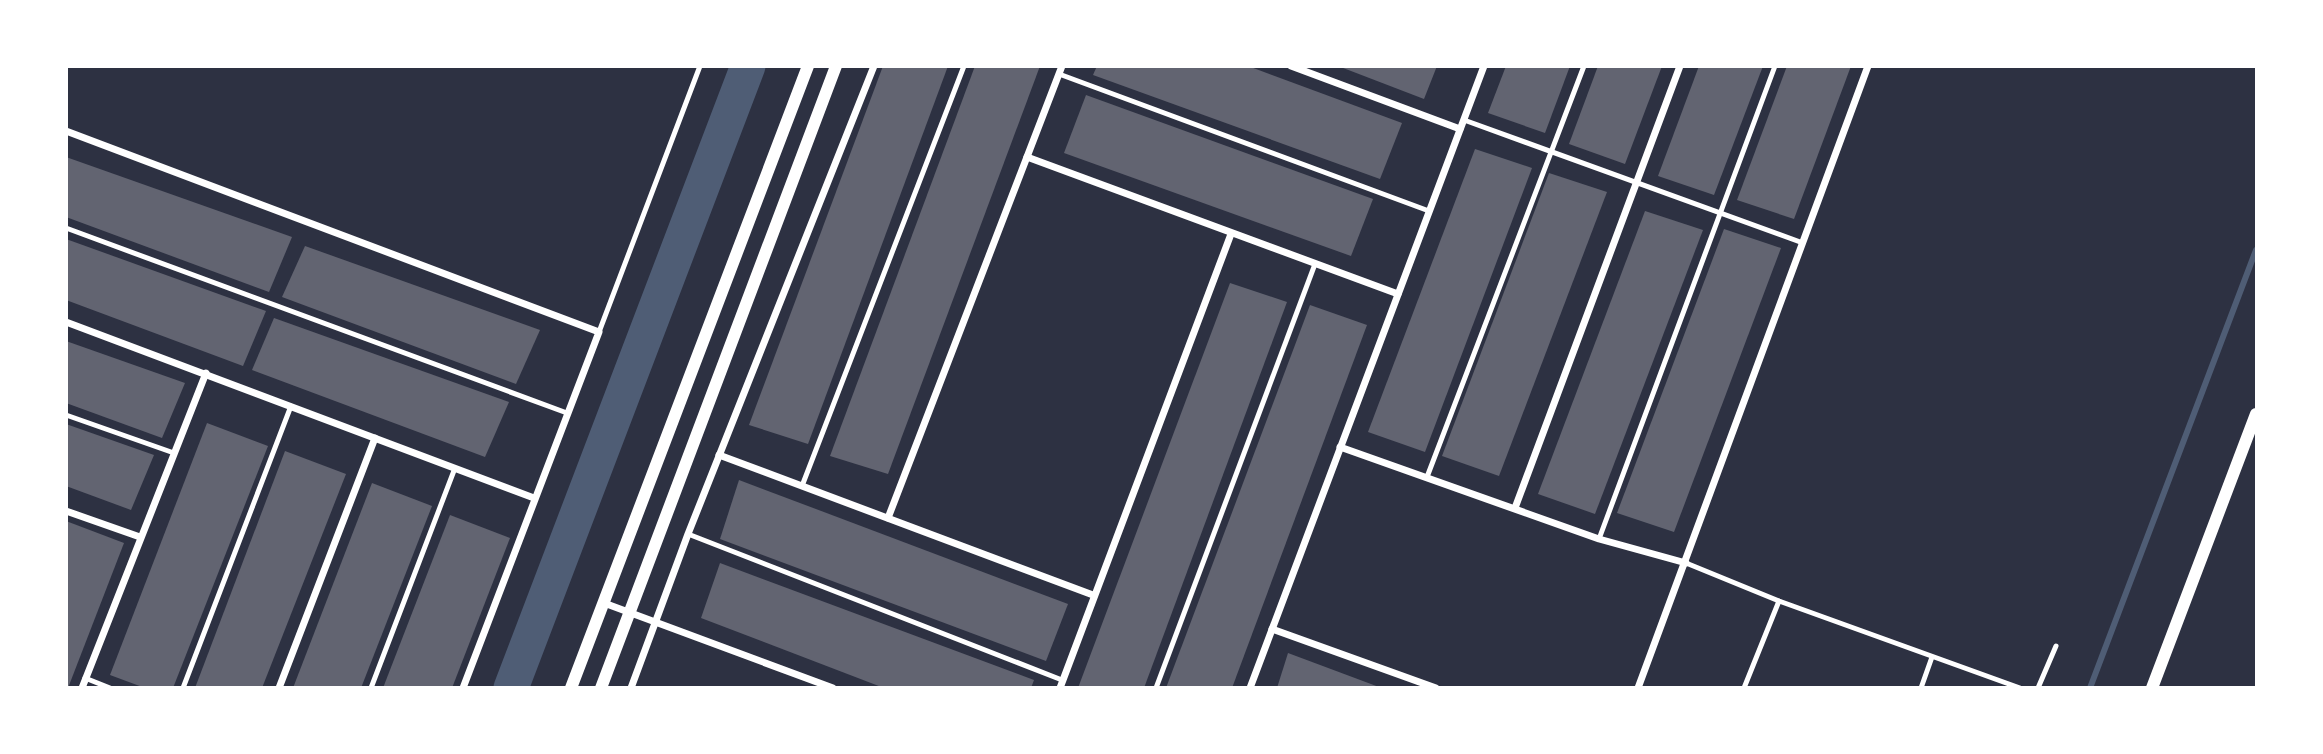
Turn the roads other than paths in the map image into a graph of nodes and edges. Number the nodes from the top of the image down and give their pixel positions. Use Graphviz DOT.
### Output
graph roads {
  1 [pos="700,66"];
  2 [pos="808,66"];
  3 [pos="836,66"];
  4 [pos="873,66"];
  5 [pos="964,66"];
  6 [pos="1291,66"];
  7 [pos="1484,66"];
  8 [pos="1584,66"];
  9 [pos="1680,66"];
  10 [pos="1775,66"];
  11 [pos="1868,66"];
  12 [pos="1061,70"];
  13 [pos="1464,120"];
  14 [pos="1461,129"];
  15 [pos="66,131"];
  16 [pos="1551,152"];
  17 [pos="1027,157"];
  18 [pos="1636,183"];
  19 [pos="1429,211"];
  20 [pos="1721,213"];
  21 [pos="66,228"];
  22 [pos="1231,234"];
  23 [pos="1803,243"];
  24 [pos="1315,264"];
  25 [pos="1398,294"];
  26 [pos="66,322"];
  27 [pos="599,332"];
  28 [pos="206,373"];
  29 [pos="291,406"];
  30 [pos="567,413"];
  31 [pos="2256,414"];
  32 [pos="66,415"];
  33 [pos="375,438"];
  34 [pos="1340,447"];
  35 [pos="174,453"];
  36 [pos="719,455"];
  37 [pos="455,468"];
  38 [pos="1427,477"];
  39 [pos="802,486"];
  40 [pos="534,498"];
  41 [pos="1515,508"];
  42 [pos="66,511"];
  43 [pos="888,518"];
  44 [pos="688,534"];
  45 [pos="140,537"];
  46 [pos="1598,539"];
  47 [pos="1686,563"];
  48 [pos="1093,594"];
  49 [pos="1779,601"];
  50 [pos="604,603"];
  51 [pos="629,613"];
  52 [pos="655,623"];
  53 [pos="1272,629"];
  54 [pos="2056,646"];
  55 [pos="1932,657"];
  56 [pos="85,678"];
  57 [pos="1061,684"];
  58 [pos="82,688"];
  59 [pos="110,688"];
  60 [pos="183,688"];
  61 [pos="279,688"];
  62 [pos="372,688"];
  63 [pos="463,688"];
  64 [pos="571,688"];
  65 [pos="601,688"];
  66 [pos="631,688"];
  67 [pos="833,688"];
  68 [pos="1156,688"];
  69 [pos="1251,688"];
  70 [pos="1436,688"];
  71 [pos="1639,688"];
  72 [pos="1744,688"];
  73 [pos="1921,688"];
  74 [pos="2020,688"];
  75 [pos="2038,688"];
  76 [pos="2152,688"];
  1 -- 27 [label="lane"];
  2 -- 50 [label="street"];
  3 -- 51 [label="street"];
  4 -- 36 [label="street"];
  5 -- 39 [label="lane"];
  6 -- 14 [label="street"];
  7 -- 13 [label="street"];
  8 -- 16 [label="lane"];
  9 -- 18 [label="street"];
  10 -- 20 [label="lane"];
  11 -- 23 [label="street"];
  12 -- 17 [label="street"];
  12 -- 19 [label="lane"];
  13 -- 14 [label="street"];
  13 -- 16 [label="lane"];
  14 -- 19 [label="street"];
  15 -- 27 [label="street"];
  16 -- 18 [label="lane"];
  16 -- 38 [label="lane"];
  17 -- 22 [label="street"];
  17 -- 43 [label="street"];
  18 -- 20 [label="lane"];
  18 -- 41 [label="street"];
  19 -- 25 [label="street"];
  20 -- 23 [label="lane"];
  20 -- 46 [label="lane"];
  21 -- 30 [label="lane"];
  22 -- 24 [label="street"];
  22 -- 48 [label="street"];
  23 -- 47 [label="street"];
  24 -- 25 [label="street"];
  24 -- 68 [label="lane"];
  25 -- 34 [label="street"];
  26 -- 28 [label="street"];
  27 -- 30 [label="street"];
  28 -- 29 [label="street"];
  28 -- 35 [label="street"];
  29 -- 33 [label="street"];
  29 -- 60 [label="lane"];
  30 -- 40 [label="street"];
  31 -- 76 [label="street"];
  32 -- 35 [label="lane"];
  33 -- 37 [label="street"];
  33 -- 61 [label="street"];
  34 -- 38 [label="street"];
  34 -- 53 [label="street"];
  35 -- 45 [label="street"];
  36 -- 39 [label="street"];
  36 -- 44 [label="street"];
  37 -- 40 [label="street"];
  37 -- 62 [label="lane"];
  38 -- 41 [label="street"];
  39 -- 43 [label="street"];
  40 -- 63 [label="street"];
  41 -- 46 [label="street"];
  42 -- 45 [label="street"];
  43 -- 48 [label="street"];
  44 -- 52 [label="street"];
  44 -- 57 [label="lane"];
  45 -- 56 [label="street"];
  46 -- 47 [label="street"];
  47 -- 49 [label="lane"];
  47 -- 71 [label="street"];
  48 -- 57 [label="street"];
  49 -- 55 [label="lane"];
  49 -- 72 [label="lane"];
  50 -- 51 [label="street"];
  50 -- 64 [label="street"];
  51 -- 52 [label="street"];
  51 -- 65 [label="street"];
  52 -- 66 [label="street"];
  52 -- 67 [label="street"];
  53 -- 69 [label="street"];
  53 -- 70 [label="street"];
  54 -- 75 [label="lane"];
  55 -- 73 [label="lane"];
  55 -- 74 [label="lane"];
  56 -- 58 [label="street"];
  56 -- 59 [label="lane"];
}
